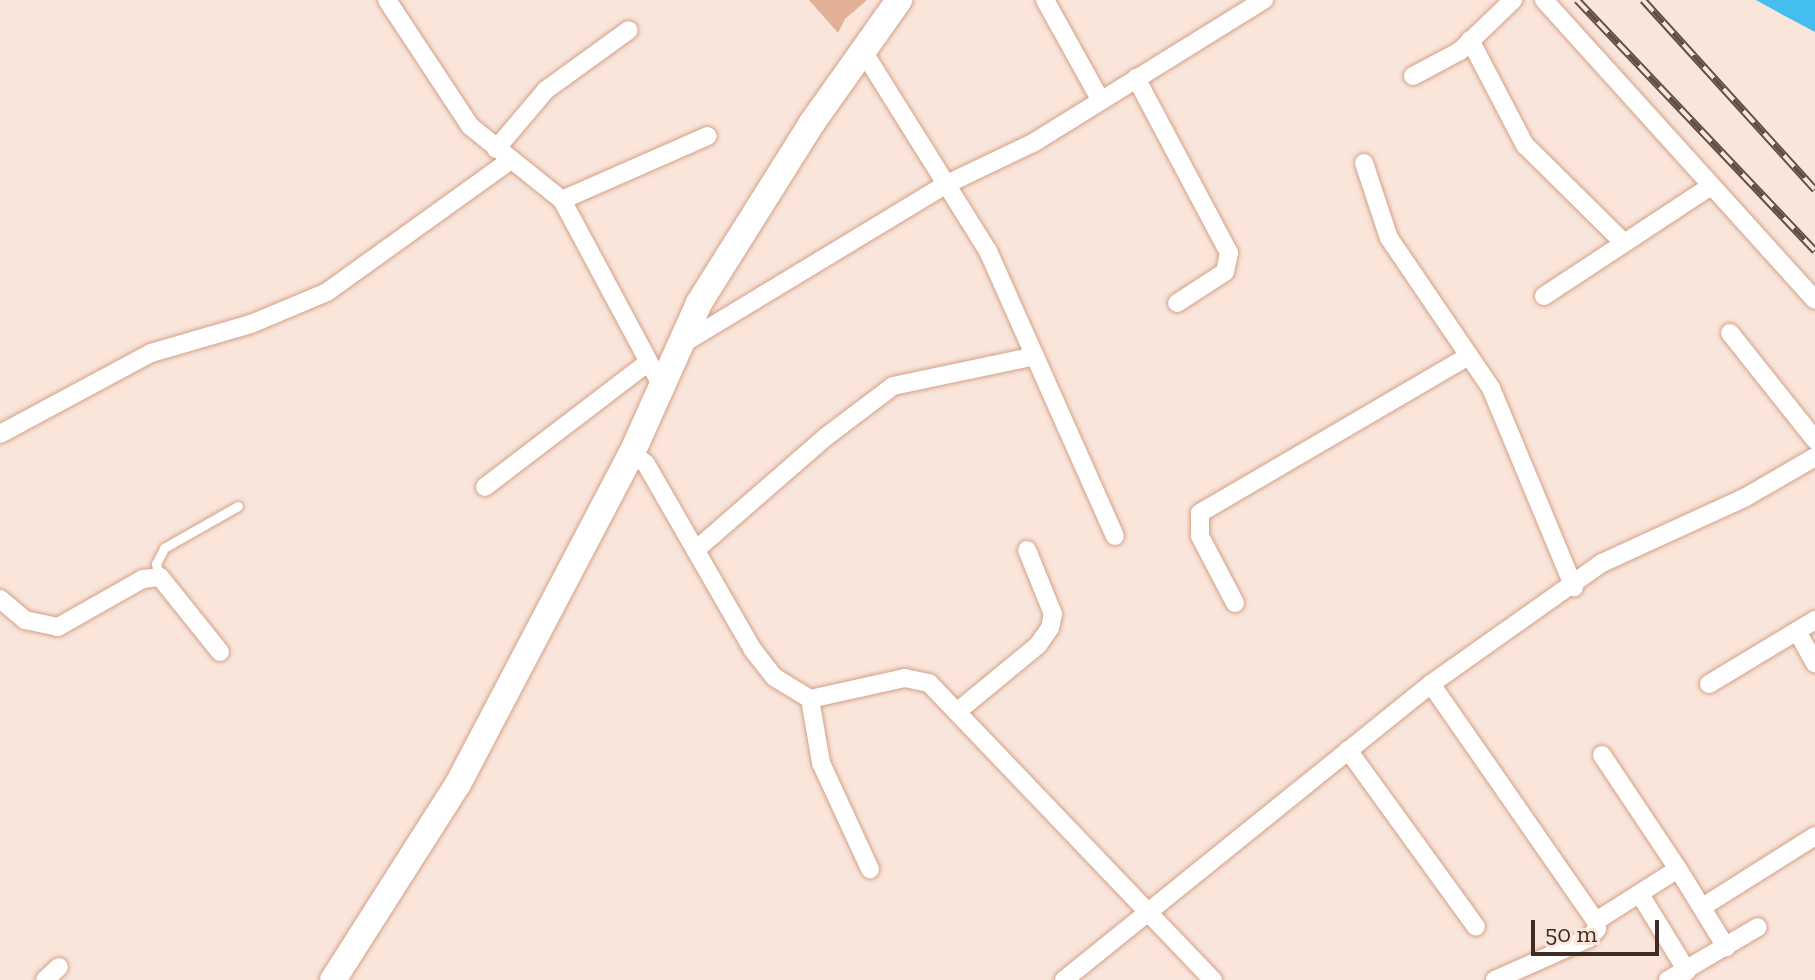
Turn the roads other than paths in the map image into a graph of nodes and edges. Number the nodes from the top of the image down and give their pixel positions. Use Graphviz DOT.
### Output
graph roads {
  1 [pos="387,0"];
  2 [pos="899,0"];
  3 [pos="1045,0"];
  4 [pos="1264,0"];
  5 [pos="1513,0"];
  6 [pos="1544,0"];
  7 [pos="629,30"];
  8 [pos="1470,40"];
  9 [pos="863,51"];
  10 [pos="1413,76"];
  11 [pos="1136,78"];
  12 [pos="1101,101"];
  13 [pos="708,136"];
  14 [pos="503,155"];
  15 [pos="1364,163"];
  16 [pos="947,184"];
  17 [pos="1711,186"];
  18 [pos="562,200"];
  19 [pos="1624,243"];
  20 [pos="1544,296"];
  21 [pos="1815,300"];
  22 [pos="1177,303"];
  23 [pos="1730,333"];
  24 [pos="679,346"];
  25 [pos="1035,356"];
  26 [pos="1469,356"];
  27 [pos="653,373"];
  28 [pos="0,434"];
  29 [pos="1815,440"];
  30 [pos="632,453"];
  31 [pos="1815,457"];
  32 [pos="485,487"];
  33 [pos="238,506"];
  34 [pos="1115,536"];
  35 [pos="698,548"];
  36 [pos="1027,550"];
  37 [pos="160,577"];
  38 [pos="1574,587"];
  39 [pos="0,599"];
  40 [pos="1235,603"];
  41 [pos="1815,620"];
  42 [pos="1797,631"];
  43 [pos="220,652"];
  44 [pos="1815,663"];
  45 [pos="1431,684"];
  46 [pos="1709,684"];
  47 [pos="810,699"];
  48 [pos="958,711"];
  49 [pos="1348,750"];
  50 [pos="1602,755"];
  51 [pos="1815,836"];
  52 [pos="870,869"];
  53 [pos="1678,869"];
  54 [pos="1641,896"];
  55 [pos="1704,906"];
  56 [pos="1145,911"];
  57 [pos="1596,921"];
  58 [pos="1476,927"];
  59 [pos="1758,927"];
  60 [pos="1726,947"];
  61 [pos="1687,971"];
  62 [pos="333,980"];
  63 [pos="1064,980"];
  64 [pos="1213,980"];
  65 [pos="1495,980"];
  66 [pos="1668,980"];
  1 -- 14 [label="street"];
  2 -- 9 [label="street"];
  3 -- 12 [label="street"];
  4 -- 11 [label="street"];
  5 -- 8 [label="street"];
  6 -- 17 [label="street"];
  7 -- 14 [label="street"];
  8 -- 10 [label="street"];
  8 -- 19 [label="street"];
  9 -- 16 [label="street"];
  9 -- 24 [label="street"];
  11 -- 12 [label="street"];
  11 -- 22 [label="street"];
  12 -- 16 [label="street"];
  13 -- 18 [label="street"];
  14 -- 18 [label="street"];
  14 -- 28 [label="street"];
  15 -- 26 [label="street"];
  16 -- 24 [label="street"];
  16 -- 25 [label="street"];
  17 -- 19 [label="street"];
  17 -- 21 [label="street"];
  18 -- 27 [label="street"];
  19 -- 20 [label="street"];
  23 -- 29 [label="street"];
  24 -- 27 [label="street"];
  25 -- 34 [label="street"];
  25 -- 35 [label="street"];
  26 -- 38 [label="street"];
  26 -- 40 [label="street"];
  27 -- 30 [label="street"];
  27 -- 32 [label="street"];
  30 -- 35 [label="street"];
  30 -- 62 [label="street"];
  31 -- 38 [label="street"];
  33 -- 37 [label="lane"];
  35 -- 47 [label="street"];
  36 -- 48 [label="street"];
  37 -- 39 [label="street"];
  37 -- 43 [label="street"];
  38 -- 45 [label="street"];
  41 -- 42 [label="street"];
  42 -- 44 [label="street"];
  42 -- 46 [label="street"];
  45 -- 49 [label="street"];
  45 -- 57 [label="street"];
  47 -- 48 [label="street"];
  47 -- 52 [label="street"];
  48 -- 56 [label="street"];
  49 -- 56 [label="street"];
  49 -- 58 [label="street"];
  50 -- 53 [label="street"];
  51 -- 55 [label="street"];
  53 -- 54 [label="street"];
  53 -- 55 [label="street"];
  54 -- 57 [label="street"];
  54 -- 61 [label="street"];
  55 -- 60 [label="street"];
  56 -- 63 [label="street"];
  56 -- 64 [label="street"];
  57 -- 65 [label="street"];
  59 -- 60 [label="street"];
  60 -- 61 [label="street"];
  61 -- 66 [label="street"];
}
